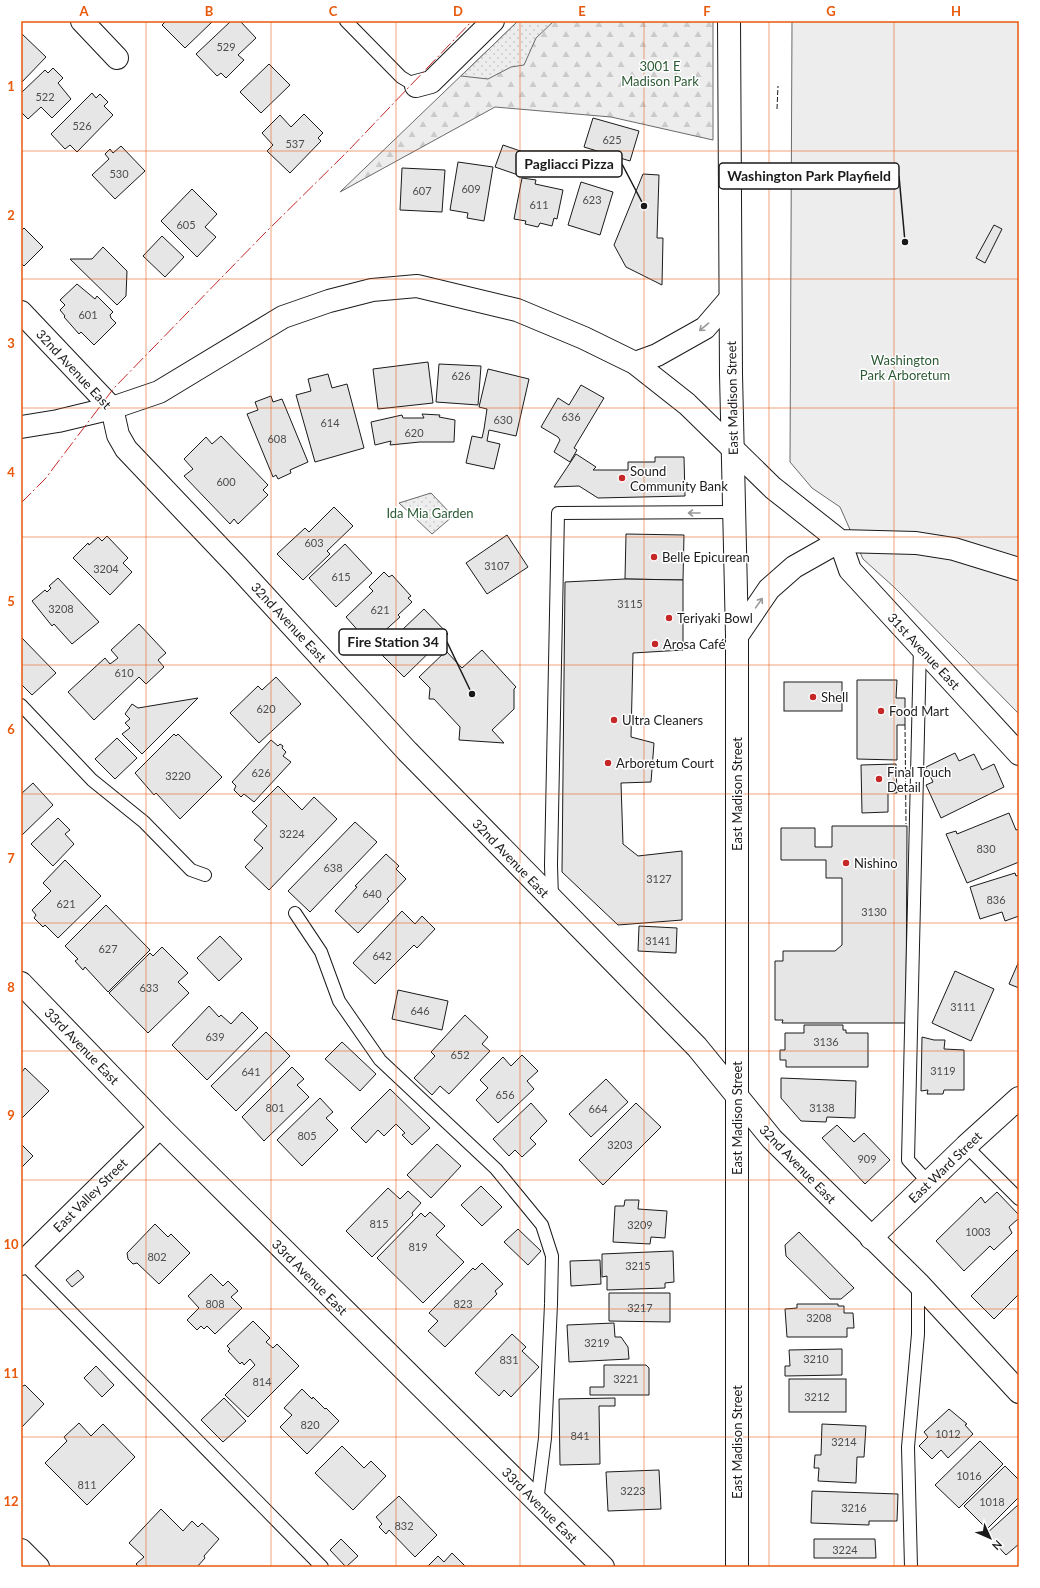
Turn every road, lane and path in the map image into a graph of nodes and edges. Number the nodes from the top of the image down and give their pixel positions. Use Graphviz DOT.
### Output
graph roads {
  1 [pos="82,21"];
  2 [pos="346,21"];
  3 [pos="493,21"];
  4 [pos="729,21"];
  5 [pos="118,58"];
  6 [pos="416,86"];
  7 [pos="730,299"];
  8 [pos="21,312"];
  9 [pos="635,363"];
  10 [pos="112,408"];
  11 [pos="21,427"];
  12 [pos="734,448"];
  13 [pos="733,512"];
  14 [pos="840,541"];
  15 [pos="1019,569"];
  16 [pos="737,636"];
  17 [pos="920,646"];
  18 [pos="21,705"];
  19 [pos="1019,754"];
  20 [pos="205,875"];
  21 [pos="552,900"];
  22 [pos="294,913"];
  23 [pos="21,983"];
  24 [pos="737,1096"];
  25 [pos="1019,1098"];
  26 [pos="160,1127"];
  27 [pos="966,1146"];
  28 [pos="928,1182"];
  29 [pos="1019,1199"];
  30 [pos="871,1238"];
  31 [pos="22,1263"];
  32 [pos="918,1283"];
  33 [pos="1019,1392"];
  34 [pos="536,1502"];
  35 [pos="21,1550"];
  36 [pos="38,1567"];
  37 [pos="322,1567"];
  38 [pos="603,1567"];
  39 [pos="737,1567"];
  40 [pos="911,1567"];
  1 -- 5 [label="street"];
  2 -- 6 [label="lane"];
  3 -- 6 [label="street"];
  4 -- 7 [label="street, East Madison Street"];
  7 -- 9 [label="street, one-way"];
  7 -- 12 [label="street, East Madison Street"];
  8 -- 10 [label="street, 32nd Avenue East"];
  9 -- 10 [label="street"];
  9 -- 12 [label="street"];
  10 -- 11 [label="street"];
  10 -- 21 [label="street, 32nd Avenue East"];
  12 -- 13 [label="street, East Madison Street"];
  12 -- 14 [label="street"];
  13 -- 16 [label="street, East Madison Street"];
  13 -- 21 [label="lane, one-way"];
  14 -- 15 [label="street"];
  16 -- 14 [label="street, one-way"];
  14 -- 17 [label="street, 31st Avenue East"];
  16 -- 24 [label="street, East Madison Street"];
  17 -- 19 [label="street, 31st Avenue East"];
  17 -- 28 [label="lane"];
  18 -- 20 [label="lane"];
  21 -- 24 [label="street, 32nd Avenue East"];
  22 -- 34 [label="lane"];
  23 -- 26 [label="street, 33rd Avenue East"];
  24 -- 30 [label="street, 32nd Avenue East"];
  24 -- 39 [label="street, East Madison Street"];
  25 -- 27 [label="street, East Ward Street"];
  26 -- 31 [label="street, East Valley Street"];
  26 -- 34 [label="street, 33rd Avenue East"];
  27 -- 28 [label="street, East Ward Street"];
  27 -- 29 [label="lane"];
  28 -- 30 [label="street, East Ward Street"];
  30 -- 32 [label="street, 32nd Avenue East"];
  31 -- 37 [label="lane"];
  32 -- 33 [label="street, 32nd Avenue East"];
  32 -- 40 [label="lane"];
  34 -- 38 [label="street, 33rd Avenue East"];
  35 -- 36 [label="street"];
}
